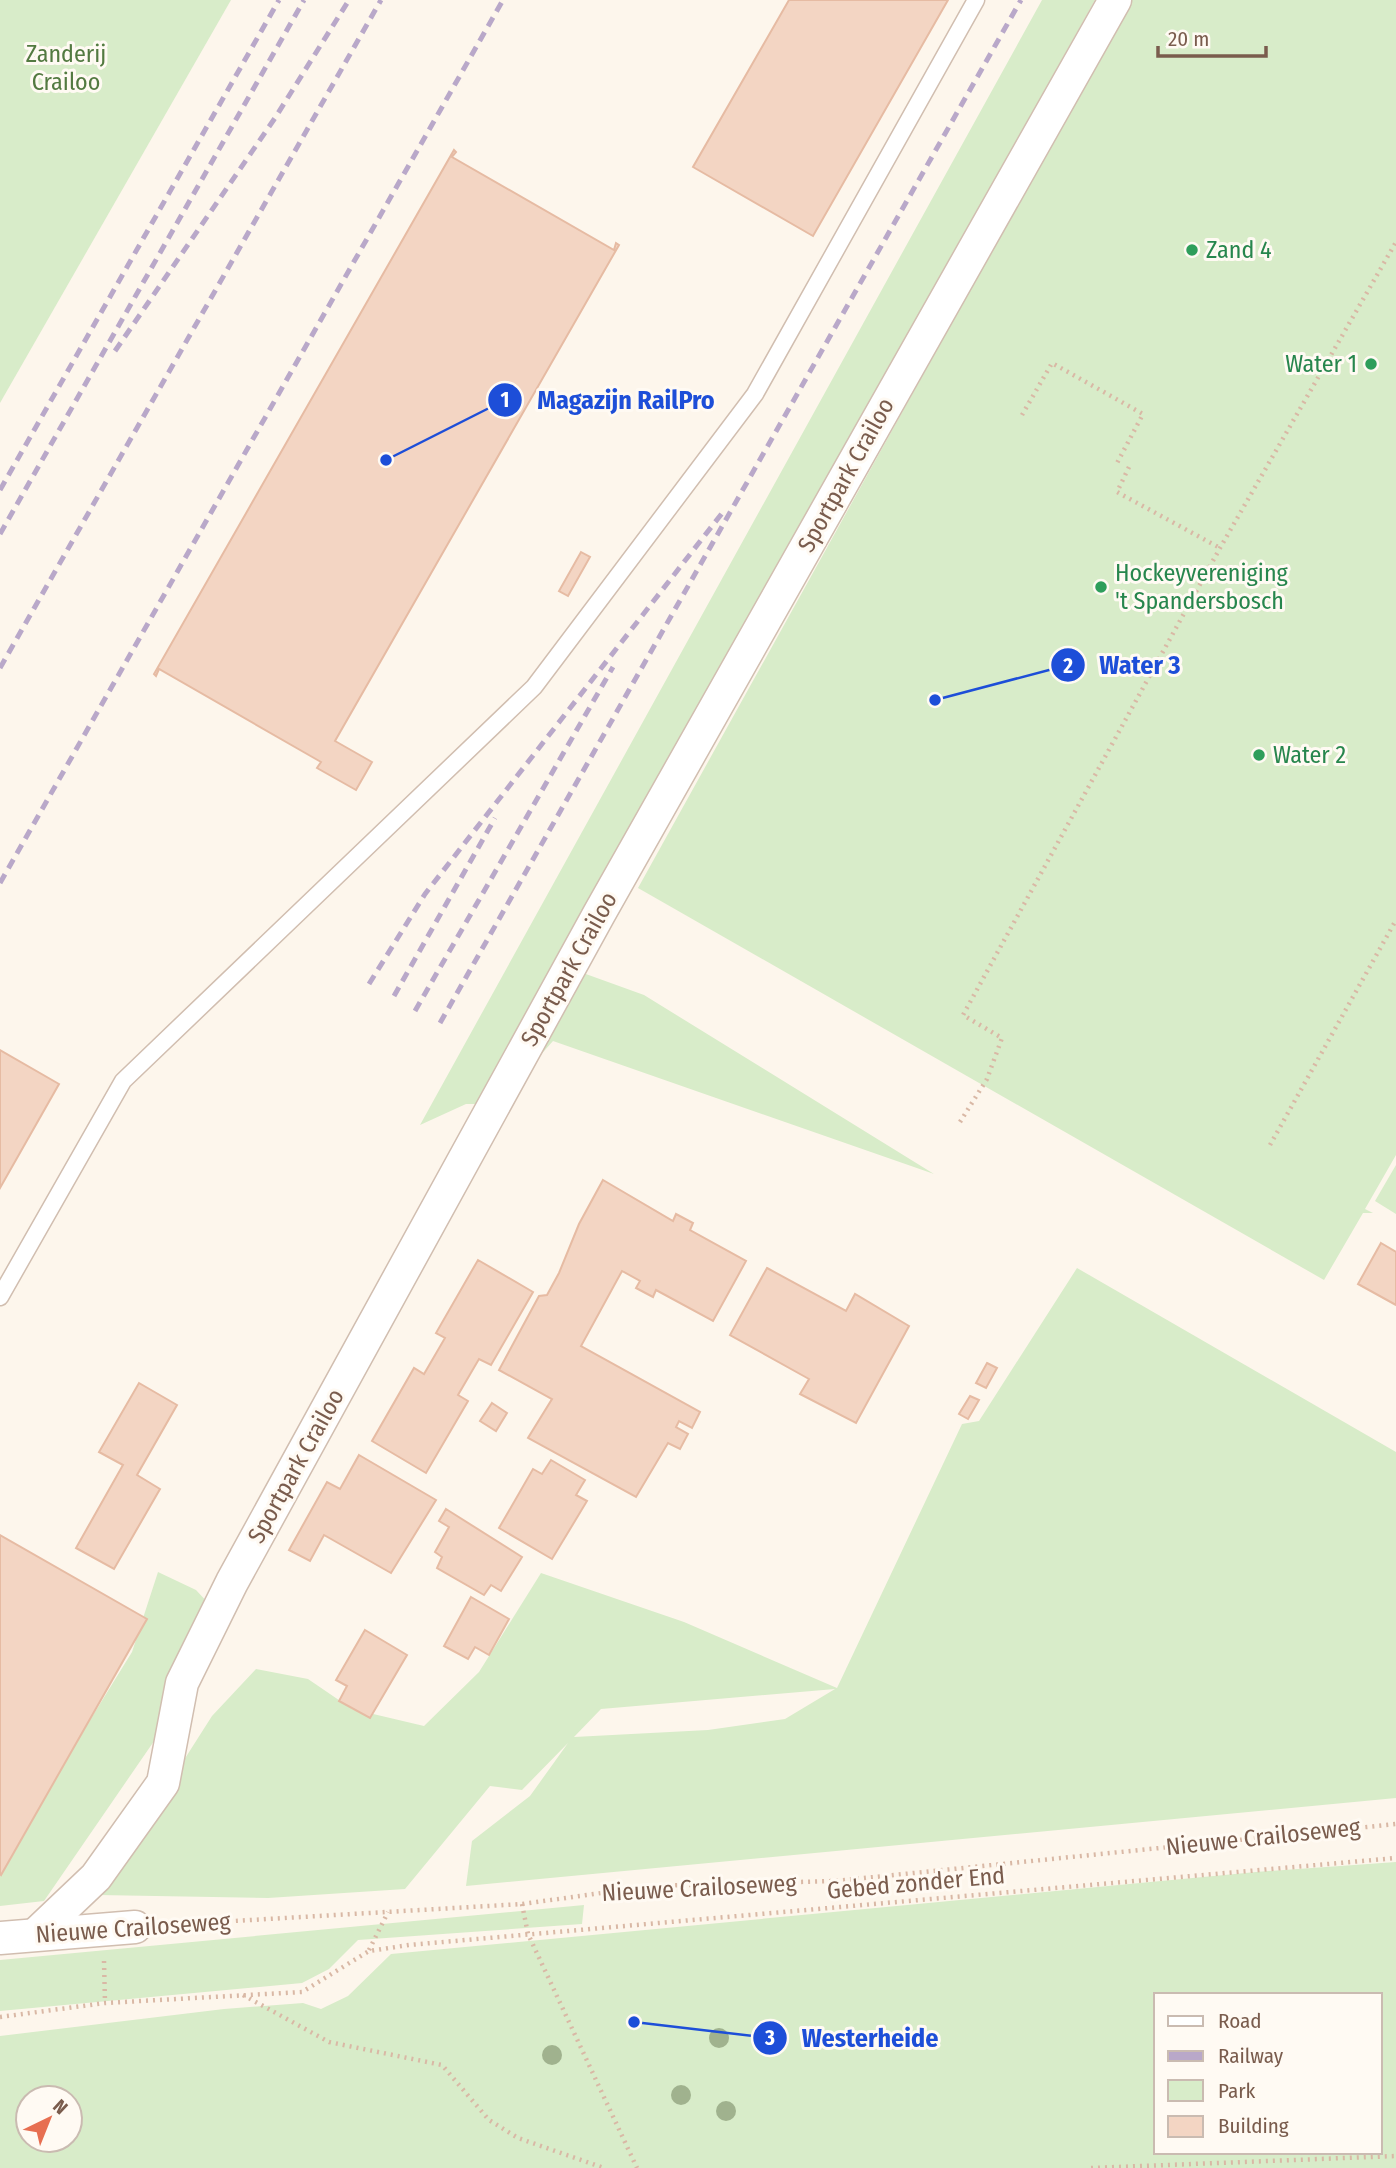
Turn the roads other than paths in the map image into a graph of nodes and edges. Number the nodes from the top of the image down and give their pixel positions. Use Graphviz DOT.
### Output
graph roads {
  1 [pos="976,0"];
  2 [pos="1115,0"];
  3 [pos="0,1297"];
  4 [pos="135,1927"];
  5 [pos="36,1934"];
  6 [pos="0,1938"];
  1 -- 3 [label="lane"];
  2 -- 5 [label="street, Sportpark Crailoo"];
  4 -- 5 [label="street, Nieuwe Crailoseweg"];
  5 -- 6 [label="street, Nieuwe Crailoseweg"];
}
